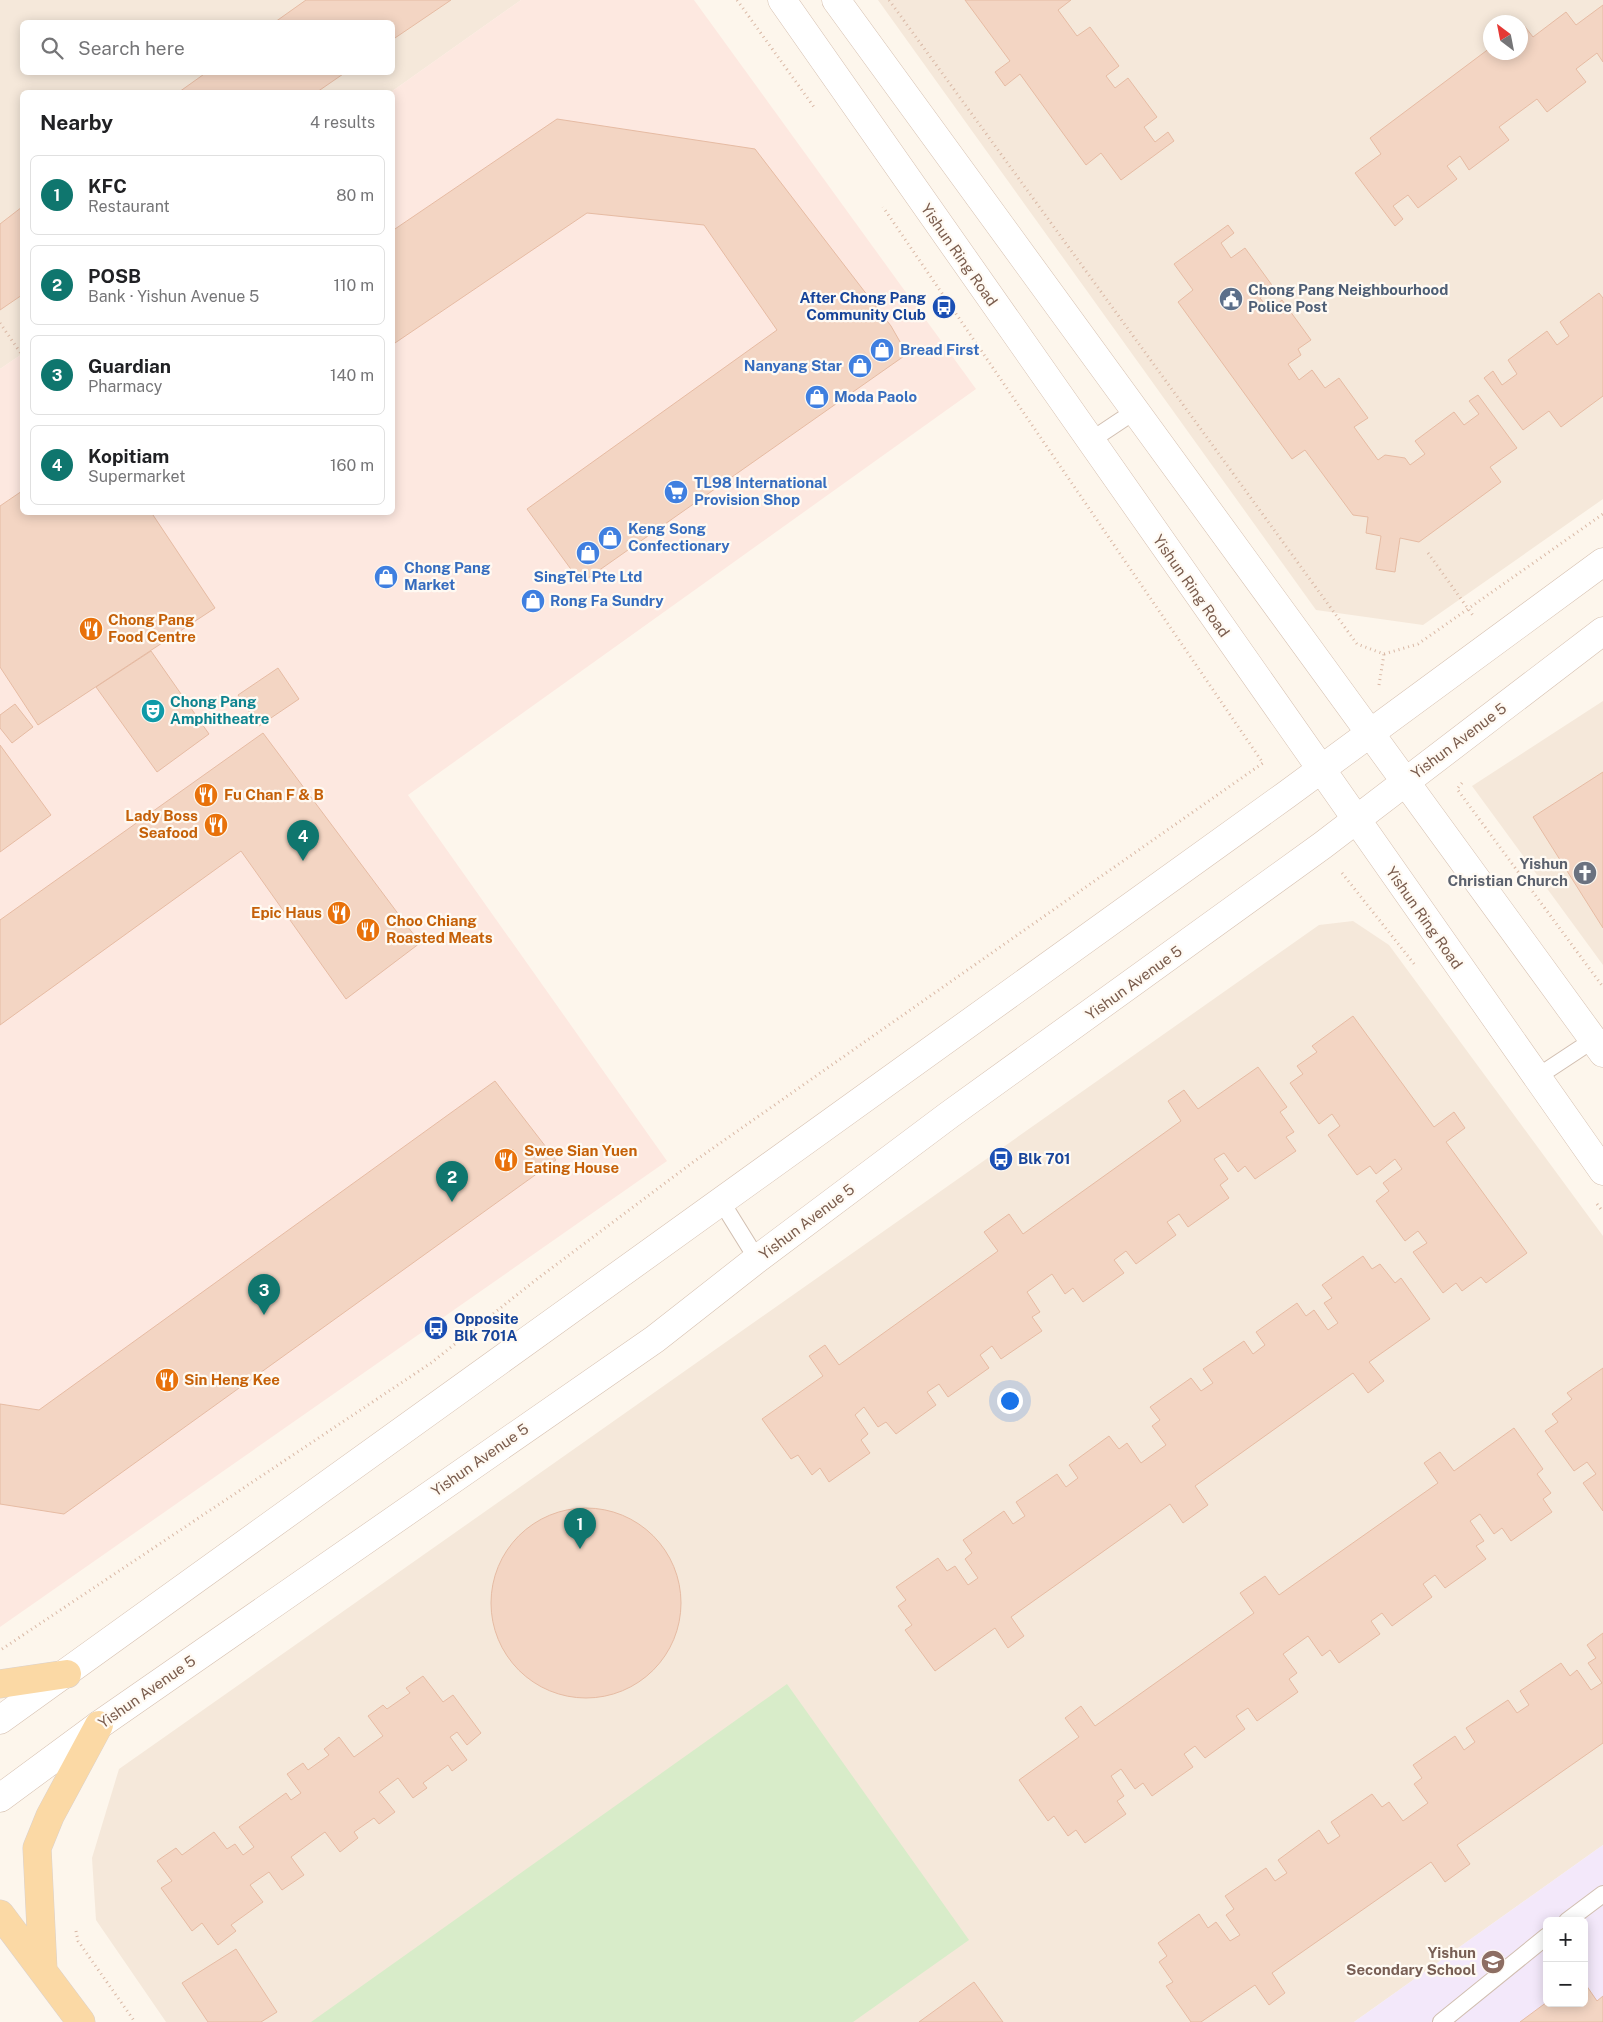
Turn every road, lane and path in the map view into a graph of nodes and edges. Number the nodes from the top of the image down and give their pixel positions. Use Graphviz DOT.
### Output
graph roads {
  1 [pos="737,0"];
  2 [pos="782,0"];
  3 [pos="836,0"];
  4 [pos="889,0"];
  5 [pos="818,114"];
  6 [pos="881,203"];
  7 [pos="0,324"];
  8 [pos="20,352"];
  9 [pos="1135,411"];
  10 [pos="1090,441"];
  11 [pos="1603,514"];
  12 [pos="1428,553"];
  13 [pos="1603,562"];
  14 [pos="1454,590"];
  15 [pos="1603,631"];
  16 [pos="1370,733"];
  17 [pos="1320,770"];
  18 [pos="1406,781"];
  19 [pos="1457,789"];
  20 [pos="1356,820"];
  21 [pos="1603,987"];
  22 [pos="1600,1044"];
  23 [pos="1537,1077"];
  24 [pos="1603,1171"];
  25 [pos="721,1201"];
  26 [pos="757,1259"];
  27 [pos="0,1650"];
  28 [pos="67,1674"];
  29 [pos="0,1684"];
  30 [pos="0,1720"];
  31 [pos="99,1725"];
  32 [pos="0,1798"];
  33 [pos="1603,1894"];
  34 [pos="0,1914"];
  35 [pos="1572,1917"];
  36 [pos="74,1922"];
  37 [pos="1543,1939"];
  38 [pos="43,1970"];
  39 [pos="81,2022"];
  40 [pos="135,2022"];
  41 [pos="1441,2022"];
  1 -- 5 [label="path"];
  2 -- 10 [label="main road, Yishun Ring Road"];
  3 -- 9 [label="main road"];
  4 -- 11 [label="path"];
  6 -- 27 [label="path"];
  7 -- 8 [label="path"];
  9 -- 10 [label="lane"];
  9 -- 16 [label="main road"];
  10 -- 17 [label="main road, Yishun Ring Road"];
  12 -- 14 [label="path"];
  13 -- 16 [label="main road"];
  15 -- 18 [label="main road, Yishun Avenue 5"];
  16 -- 17 [label="main road"];
  16 -- 18 [label="main road"];
  17 -- 20 [label="main road, Yishun Ring Road"];
  17 -- 25 [label="main road"];
  18 -- 20 [label="main road, Yishun Avenue 5"];
  18 -- 22 [label="main road"];
  19 -- 21 [label="path"];
  20 -- 23 [label="main road, Yishun Ring Road"];
  20 -- 26 [label="main road, Yishun Avenue 5"];
  22 -- 23 [label="lane"];
  23 -- 24 [label="main road, Yishun Ring Road"];
  25 -- 26 [label="lane"];
  25 -- 28 [label="main road"];
  26 -- 31 [label="main road, Yishun Avenue 5"];
  28 -- 29 [label="main road"];
  28 -- 30 [label="main road"];
  31 -- 32 [label="main road, Yishun Avenue 5"];
  31 -- 38 [label="main road"];
  33 -- 35 [label="lane"];
  34 -- 38 [label="main road"];
  36 -- 40 [label="path"];
  37 -- 41 [label="lane"];
  38 -- 39 [label="main road"];
}
